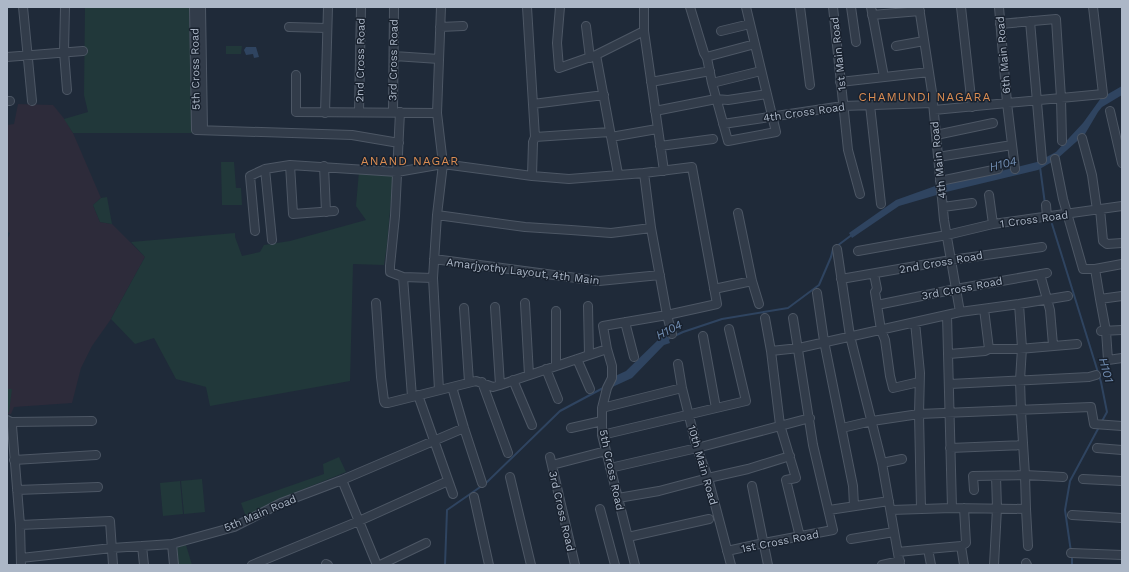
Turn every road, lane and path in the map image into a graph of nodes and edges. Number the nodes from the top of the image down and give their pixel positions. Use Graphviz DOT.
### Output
graph roads {
  1 [pos="23,7"];
  2 [pos="65,7"];
  3 [pos="194,7"];
  4 [pos="201,7"];
  5 [pos="328,7"];
  6 [pos="361,7"];
  7 [pos="394,7"];
  8 [pos="441,7"];
  9 [pos="527,7"];
  10 [pos="560,7"];
  11 [pos="644,7"];
  12 [pos="690,7"];
  13 [pos="746,7"];
  14 [pos="800,7"];
  15 [pos="833,7"];
  16 [pos="851,7"];
  17 [pos="961,7"];
  18 [pos="999,7"];
  19 [pos="1093,7"];
  20 [pos="919,9"];
  21 [pos="871,11"];
  22 [pos="1030,21"];
  23 [pos="750,24"];
  24 [pos="1000,24"];
  25 [pos="440,26"];
  26 [pos="463,26"];
  27 [pos="586,26"];
  28 [pos="289,27"];
  29 [pos="327,28"];
  30 [pos="644,31"];
  31 [pos="721,31"];
  32 [pos="924,41"];
  33 [pos="856,42"];
  34 [pos="755,44"];
  35 [pos="896,46"];
  36 [pos="83,51"];
  37 [pos="64,52"];
  38 [pos="28,56"];
  39 [pos="394,56"];
  40 [pos="593,56"];
  41 [pos="7,57"];
  42 [pos="198,57"];
  43 [pos="707,58"];
  44 [pos="439,59"];
  45 [pos="710,71"];
  46 [pos="761,71"];
  47 [pos="929,72"];
  48 [pos="296,75"];
  49 [pos="884,77"];
  50 [pos="651,82"];
  51 [pos="840,82"];
  52 [pos="712,83"];
  53 [pos="810,85"];
  54 [pos="67,90"];
  55 [pos="767,94"];
  56 [pos="604,95"];
  57 [pos="1061,98"];
  58 [pos="716,99"];
  59 [pos="32,101"];
  60 [pos="1036,101"];
  61 [pos="1007,103"];
  62 [pos="533,104"];
  63 [pos="870,105"];
  64 [pos="843,106"];
  65 [pos="972,106"];
  66 [pos="933,107"];
  67 [pos="655,111"];
  68 [pos="1110,111"];
  69 [pos="359,112"];
  70 [pos="396,112"];
  71 [pos="325,113"];
  72 [pos="437,113"];
  73 [pos="772,117"];
  74 [pos="993,123"];
  75 [pos="723,124"];
  76 [pos="657,129"];
  77 [pos="611,134"];
  78 [pos="936,135"];
  79 [pos="535,137"];
  80 [pos="713,138"];
  81 [pos="1082,138"];
  82 [pos="1062,141"];
  83 [pos="399,143"];
  84 [pos="1012,145"];
  85 [pos="660,146"];
  86 [pos="938,157"];
  87 [pos="1055,159"];
  88 [pos="1042,160"];
  89 [pos="1122,163"];
  90 [pos="443,164"];
  91 [pos="290,165"];
  92 [pos="324,166"];
  93 [pos="266,169"];
  94 [pos="998,169"];
  95 [pos="1015,169"];
  96 [pos="664,170"];
  97 [pos="397,172"];
  98 [pos="644,173"];
  99 [pos="618,174"];
  100 [pos="532,176"];
  101 [pos="940,181"];
  102 [pos="860,194"];
  103 [pos="989,195"];
  104 [pos="972,203"];
  105 [pos="880,204"];
  106 [pos="1046,205"];
  107 [pos="1122,206"];
  108 [pos="943,208"];
  109 [pos="1099,210"];
  110 [pos="738,213"];
  111 [pos="1067,214"];
  112 [pos="437,215"];
  113 [pos="1047,217"];
  114 [pos="993,224"];
  115 [pos="651,228"];
  116 [pos="255,231"];
  117 [pos="947,235"];
  118 [pos="272,240"];
  119 [pos="1122,243"];
  120 [pos="1042,247"];
  121 [pos="837,249"];
  122 [pos="858,251"];
  123 [pos="434,259"];
  124 [pos="951,260"];
  125 [pos="1122,264"];
  126 [pos="1095,269"];
  127 [pos="874,274"];
  128 [pos="660,275"];
  129 [pos="403,277"];
  130 [pos="433,278"];
  131 [pos="841,279"];
  132 [pos="752,281"];
  133 [pos="956,288"];
  134 [pos="714,289"];
  135 [pos="817,293"];
  136 [pos="1068,296"];
  137 [pos="1122,296"];
  138 [pos="1100,299"];
  139 [pos="1048,300"];
  140 [pos="376,303"];
  141 [pos="525,303"];
  142 [pos="759,304"];
  143 [pos="1019,304"];
  144 [pos="877,305"];
  145 [pos="588,306"];
  146 [pos="496,307"];
  147 [pos="464,308"];
  148 [pos="984,309"];
  149 [pos="556,311"];
  150 [pos="960,312"];
  151 [pos="667,315"];
  152 [pos="948,315"];
  153 [pos="765,318"];
  154 [pos="793,318"];
  155 [pos="625,322"];
  156 [pos="915,322"];
  157 [pos="730,329"];
  158 [pos="881,330"];
  159 [pos="1122,330"];
  160 [pos="1103,331"];
  161 [pos="672,334"];
  162 [pos="703,336"];
  163 [pos="850,336"];
  164 [pos="824,341"];
  165 [pos="1077,344"];
  166 [pos="1053,345"];
  167 [pos="799,348"];
  168 [pos="1022,348"];
  169 [pos="607,349"];
  170 [pos="989,349"];
  171 [pos="771,351"];
  172 [pos="949,354"];
  173 [pos="589,355"];
  174 [pos="634,357"];
  175 [pos="1122,358"];
  176 [pos="577,359"];
  177 [pos="678,364"];
  178 [pos="556,366"];
  179 [pos="546,369"];
  180 [pos="529,375"];
  181 [pos="1096,375"];
  182 [pos="513,380"];
  183 [pos="1020,380"];
  184 [pos="469,382"];
  185 [pos="482,382"];
  186 [pos="920,382"];
  187 [pos="950,384"];
  188 [pos="500,385"];
  189 [pos="452,387"];
  190 [pos="682,388"];
  191 [pos="590,389"];
  192 [pos="439,390"];
  193 [pos="415,396"];
  194 [pos="558,399"];
  195 [pos="602,408"];
  196 [pos="716,408"];
  197 [pos="1021,411"];
  198 [pos="949,413"];
  199 [pos="919,414"];
  200 [pos="689,415"];
  201 [pos="810,418"];
  202 [pos="9,421"];
  203 [pos="92,421"];
  204 [pos="602,421"];
  205 [pos="872,421"];
  206 [pos="532,424"];
  207 [pos="780,426"];
  208 [pos="1122,426"];
  209 [pos="464,428"];
  210 [pos="571,428"];
  211 [pos="842,428"];
  212 [pos="602,435"];
  213 [pos="433,441"];
  214 [pos="1023,445"];
  215 [pos="697,448"];
  216 [pos="950,448"];
  217 [pos="1097,448"];
  218 [pos="1122,450"];
  219 [pos="606,451"];
  220 [pos="508,453"];
  221 [pos="96,455"];
  222 [pos="790,456"];
  223 [pos="902,459"];
  224 [pos="14,460"];
  225 [pos="882,463"];
  226 [pos="610,468"];
  227 [pos="1025,475"];
  228 [pos="996,476"];
  229 [pos="510,477"];
  230 [pos="1064,477"];
  231 [pos="708,478"];
  232 [pos="1082,479"];
  233 [pos="342,480"];
  234 [pos="448,481"];
  235 [pos="1122,481"];
  236 [pos="482,483"];
  237 [pos="752,486"];
  238 [pos="98,487"];
  239 [pos="17,490"];
  240 [pos="974,490"];
  241 [pos="453,494"];
  242 [pos="474,497"];
  243 [pos="618,498"];
  244 [pos="889,501"];
  245 [pos="854,506"];
  246 [pos="600,508"];
  247 [pos="952,508"];
  248 [pos="964,508"];
  249 [pos="997,508"];
  250 [pos="921,509"];
  251 [pos="1026,509"];
  252 [pos="829,510"];
  253 [pos="891,510"];
  254 [pos="1072,515"];
  255 [pos="1122,518"];
  256 [pos="709,519"];
  257 [pos="359,521"];
  258 [pos="20,525"];
  259 [pos="894,532"];
  260 [pos="628,537"];
  261 [pos="800,537"];
  262 [pos="851,539"];
  263 [pos="426,543"];
  264 [pos="764,543"];
  265 [pos="172,544"];
  266 [pos="142,546"];
  267 [pos="961,546"];
  268 [pos="1028,546"];
  269 [pos="112,548"];
  270 [pos="928,549"];
  271 [pos="728,551"];
  272 [pos="898,552"];
  273 [pos="1071,553"];
  274 [pos="1122,555"];
  275 [pos="21,561"];
  276 [pos="900,563"];
  277 [pos="113,565"];
  278 [pos="144,565"];
  279 [pos="174,565"];
  280 [pos="252,565"];
  281 [pos="381,565"];
  282 [pos="489,565"];
  283 [pos="531,565"];
  284 [pos="575,565"];
  285 [pos="615,565"];
  286 [pos="635,565"];
  287 [pos="731,565"];
  288 [pos="768,565"];
  289 [pos="882,565"];
  290 [pos="931,565"];
  291 [pos="964,565"];
  292 [pos="994,565"];
  1 -- 38 [label="street"];
  2 -- 37 [label="street"];
  3 -- 42 [label="street, 5th Cross Road"];
  4 -- 42 [label="street, 5th Cross Road"];
  5 -- 29 [label="street"];
  6 -- 69 [label="street, 2nd Cross Road"];
  7 -- 39 [label="street, 3rd Cross Road"];
  8 -- 25 [label="street"];
  9 -- 62 [label="street"];
  10 -- 40 [label="street"];
  11 -- 30 [label="street"];
  12 -- 43 [label="street"];
  13 -- 23 [label="street"];
  14 -- 53 [label="street"];
  15 -- 51 [label="street, 1st Main Road"];
  16 -- 33 [label="street"];
  17 -- 65 [label="street"];
  18 -- 24 [label="street, 6th Main Road"];
  19 -- 57 [label="street, 4th Cross Road"];
  20 -- 21 [label="street"];
  20 -- 32 [label="street, 4th Main Road"];
  21 -- 49 [label="street"];
  22 -- 24 [label="street"];
  22 -- 57 [label="street"];
  22 -- 60 [label="street"];
  23 -- 31 [label="street"];
  23 -- 34 [label="street"];
  24 -- 61 [label="street, 6th Main Road"];
  25 -- 26 [label="street"];
  25 -- 44 [label="street"];
  27 -- 40 [label="street"];
  28 -- 29 [label="street"];
  29 -- 71 [label="street"];
  30 -- 40 [label="street"];
  30 -- 50 [label="street"];
  32 -- 35 [label="street"];
  32 -- 47 [label="street, 4th Main Road"];
  34 -- 43 [label="street"];
  34 -- 46 [label="street"];
  36 -- 37 [label="street"];
  37 -- 38 [label="street"];
  37 -- 54 [label="street"];
  38 -- 41 [label="street"];
  38 -- 59 [label="street"];
  39 -- 44 [label="street"];
  39 -- 70 [label="street, 3rd Cross Road"];
  40 -- 56 [label="street"];
  42 -- 83 [label="street, 5th Cross Road"];
  43 -- 45 [label="street"];
  44 -- 72 [label="street"];
  45 -- 50 [label="street"];
  45 -- 52 [label="street"];
  46 -- 52 [label="street"];
  46 -- 55 [label="street"];
  47 -- 49 [label="street"];
  47 -- 66 [label="street, 4th Main Road"];
  48 -- 71 [label="street"];
  49 -- 51 [label="street"];
  50 -- 67 [label="street"];
  51 -- 64 [label="street, 1st Main Road"];
  52 -- 58 [label="street"];
  55 -- 58 [label="street"];
  55 -- 73 [label="street"];
  56 -- 62 [label="street"];
  56 -- 77 [label="street"];
  57 -- 60 [label="street, 4th Cross Road"];
  57 -- 82 [label="street"];
  58 -- 67 [label="street"];
  58 -- 75 [label="street"];
  60 -- 61 [label="street, 4th Cross Road"];
  60 -- 88 [label="street"];
  61 -- 65 [label="street, 4th Cross Road"];
  61 -- 84 [label="street, 6th Main Road"];
  62 -- 79 [label="street"];
  63 -- 64 [label="street, 4th Cross Road"];
  63 -- 66 [label="street, 4th Cross Road"];
  63 -- 105 [label="street"];
  64 -- 73 [label="street, 4th Cross Road"];
  64 -- 102 [label="street, 1st Main Road"];
  65 -- 66 [label="street, 4th Cross Road"];
  66 -- 78 [label="street, 4th Main Road"];
  67 -- 76 [label="street"];
  68 -- 89 [label="street"];
  69 -- 70 [label="street"];
  69 -- 71 [label="street"];
  70 -- 72 [label="street"];
  70 -- 83 [label="street, 3rd Cross Road"];
  72 -- 90 [label="street"];
  73 -- 75 [label="street, 4th Cross Road"];
  73 -- 75 [label="street"];
  74 -- 78 [label="street"];
  76 -- 77 [label="street"];
  76 -- 85 [label="street"];
  77 -- 79 [label="street"];
  77 -- 99 [label="street"];
  78 -- 86 [label="street, 4th Main Road"];
  79 -- 100 [label="street"];
  80 -- 85 [label="street"];
  81 -- 109 [label="street"];
  83 -- 97 [label="street, 3rd Cross Road"];
  84 -- 86 [label="street"];
  84 -- 95 [label="street, 6th Main Road"];
  85 -- 96 [label="street"];
  86 -- 101 [label="street, 4th Main Road"];
  87 -- 111 [label="street"];
  90 -- 97 [label="street"];
  90 -- 100 [label="street"];
  90 -- 112 [label="street"];
  91 -- 92 [label="street"];
  91 -- 92 [label="street"];
  91 -- 93 [label="street"];
  92 -- 97 [label="street"];
  93 -- 116 [label="street"];
  93 -- 118 [label="street"];
  94 -- 101 [label="street"];
  96 -- 98 [label="street"];
  96 -- 134 [label="street"];
  97 -- 129 [label="street, 3rd Cross Road"];
  98 -- 99 [label="street"];
  98 -- 115 [label="street"];
  99 -- 100 [label="street"];
  101 -- 108 [label="street, 4th Main Road"];
  103 -- 114 [label="street"];
  104 -- 108 [label="street"];
  106 -- 113 [label="street"];
  107 -- 109 [label="street, 1 Cross Road"];
  108 -- 117 [label="street, 4th Main Road"];
  109 -- 111 [label="street, 1 Cross Road"];
  109 -- 119 [label="street"];
  110 -- 132 [label="street"];
  111 -- 113 [label="street, 1 Cross Road"];
  111 -- 126 [label="street"];
  112 -- 115 [label="street"];
  112 -- 123 [label="street"];
  113 -- 114 [label="street, 1 Cross Road"];
  114 -- 117 [label="street, 1 Cross Road"];
  115 -- 128 [label="street"];
  117 -- 122 [label="street, 1 Cross Road"];
  117 -- 124 [label="street, 4th Main Road"];
  120 -- 124 [label="street, 2nd Cross Road"];
  121 -- 131 [label="street"];
  123 -- 128 [label="street, Amarjyothy Layout, 4th Main"];
  123 -- 130 [label="street"];
  124 -- 127 [label="street, 2nd Cross Road"];
  124 -- 133 [label="street, 4th Main Road"];
  125 -- 126 [label="street"];
  126 -- 138 [label="street"];
  127 -- 131 [label="street, 2nd Cross Road"];
  127 -- 144 [label="street"];
  128 -- 151 [label="street"];
  129 -- 130 [label="street"];
  129 -- 193 [label="street"];
  130 -- 192 [label="street"];
  131 -- 163 [label="street"];
  132 -- 134 [label="street"];
  132 -- 142 [label="street"];
  133 -- 139 [label="street, 3rd Cross Road"];
  133 -- 144 [label="street, 3rd Cross Road"];
  133 -- 150 [label="street, 4th Main Road"];
  134 -- 151 [label="street"];
  135 -- 164 [label="street"];
  136 -- 139 [label="street"];
  137 -- 138 [label="street"];
  138 -- 160 [label="street"];
  139 -- 143 [label="street"];
  139 -- 166 [label="street"];
  140 -- 193 [label="street"];
  141 -- 180 [label="street"];
  143 -- 148 [label="street"];
  143 -- 168 [label="street"];
  144 -- 158 [label="street"];
  145 -- 173 [label="street"];
  146 -- 188 [label="street"];
  147 -- 184 [label="street"];
  148 -- 150 [label="street"];
  148 -- 170 [label="street"];
  149 -- 178 [label="street"];
  150 -- 152 [label="street"];
  151 -- 155 [label="street"];
  151 -- 161 [label="street"];
  152 -- 156 [label="street"];
  152 -- 172 [label="street"];
  153 -- 171 [label="street"];
  154 -- 167 [label="street"];
  155 -- 169 [label="street"];
  155 -- 174 [label="street"];
  156 -- 158 [label="street"];
  156 -- 186 [label="street"];
  157 -- 196 [label="street"];
  158 -- 163 [label="street"];
  158 -- 186 [label="street"];
  159 -- 160 [label="street"];
  160 -- 175 [label="street"];
  162 -- 196 [label="street"];
  163 -- 164 [label="street"];
  163 -- 205 [label="street"];
  164 -- 167 [label="street"];
  164 -- 211 [label="street"];
  165 -- 166 [label="street"];
  166 -- 168 [label="street"];
  167 -- 171 [label="street"];
  167 -- 201 [label="street"];
  168 -- 170 [label="street"];
  168 -- 183 [label="street"];
  169 -- 173 [label="street"];
  169 -- 195 [label="street, 5th Cross Road"];
  170 -- 172 [label="street"];
  171 -- 207 [label="street"];
  172 -- 187 [label="street"];
  173 -- 176 [label="street"];
  176 -- 178 [label="street"];
  176 -- 191 [label="street"];
  177 -- 190 [label="street, 10th Main Road"];
  178 -- 179 [label="street"];
  179 -- 180 [label="street"];
  179 -- 194 [label="street"];
  180 -- 182 [label="street"];
  181 -- 183 [label="street"];
  182 -- 188 [label="street"];
  182 -- 206 [label="street"];
  183 -- 187 [label="street"];
  183 -- 197 [label="street"];
  184 -- 185 [label="street"];
  184 -- 189 [label="street"];
  185 -- 188 [label="street"];
  185 -- 220 [label="street"];
  186 -- 199 [label="street"];
  187 -- 198 [label="street"];
  189 -- 192 [label="street"];
  189 -- 209 [label="street"];
  190 -- 195 [label="street"];
  190 -- 200 [label="street, 10th Main Road"];
  192 -- 193 [label="street"];
  193 -- 213 [label="street"];
  195 -- 204 [label="street, 5th Cross Road"];
  196 -- 200 [label="street"];
  197 -- 198 [label="street"];
  197 -- 208 [label="street"];
  197 -- 214 [label="street"];
  198 -- 199 [label="street"];
  198 -- 216 [label="street"];
  199 -- 205 [label="street"];
  199 -- 250 [label="street"];
  200 -- 212 [label="street"];
  200 -- 215 [label="street, 10th Main Road"];
  201 -- 207 [label="street"];
  201 -- 252 [label="street"];
  202 -- 203 [label="street"];
  202 -- 224 [label="street"];
  204 -- 210 [label="street"];
  204 -- 212 [label="street, 5th Cross Road"];
  205 -- 211 [label="street"];
  205 -- 225 [label="street"];
  207 -- 215 [label="street"];
  207 -- 222 [label="street"];
  209 -- 213 [label="street, 5th Main Road"];
  209 -- 236 [label="street"];
  211 -- 245 [label="street"];
  212 -- 219 [label="street, 5th Cross Road"];
  213 -- 233 [label="street, 5th Main Road"];
  213 -- 234 [label="street"];
  214 -- 216 [label="street"];
  214 -- 227 [label="street"];
  215 -- 226 [label="street"];
  215 -- 231 [label="street, 10th Main Road"];
  216 -- 247 [label="street"];
  217 -- 218 [label="street"];
  219 -- 226 [label="street, 5th Cross Road"];
  219 -- 284 [label="street, 3rd Cross Road"];
  221 -- 224 [label="street"];
  222 -- 231 [label="street"];
  222 -- 261 [label="street"];
  223 -- 225 [label="street"];
  224 -- 239 [label="street"];
  225 -- 244 [label="street"];
  226 -- 243 [label="street, 5th Cross Road"];
  227 -- 228 [label="street"];
  227 -- 230 [label="street"];
  227 -- 251 [label="street"];
  228 -- 240 [label="street"];
  228 -- 249 [label="street"];
  229 -- 283 [label="street"];
  231 -- 243 [label="street"];
  231 -- 271 [label="street, 10th Main Road"];
  232 -- 235 [label="street"];
  233 -- 257 [label="street"];
  233 -- 265 [label="street, 5th Main Road"];
  234 -- 241 [label="street"];
  234 -- 257 [label="street"];
  237 -- 264 [label="street"];
  238 -- 239 [label="street"];
  239 -- 258 [label="street"];
  242 -- 282 [label="street"];
  243 -- 260 [label="street, 5th Cross Road"];
  244 -- 245 [label="street"];
  244 -- 253 [label="street"];
  245 -- 252 [label="street"];
  246 -- 285 [label="street"];
  247 -- 248 [label="street"];
  247 -- 250 [label="street"];
  248 -- 249 [label="street"];
  248 -- 267 [label="street"];
  249 -- 251 [label="street"];
  249 -- 292 [label="street"];
  250 -- 253 [label="street"];
  251 -- 268 [label="street"];
  252 -- 261 [label="street, 1st Cross Road"];
  253 -- 259 [label="street"];
  254 -- 255 [label="street"];
  256 -- 260 [label="street"];
  257 -- 280 [label="street"];
  257 -- 281 [label="street"];
  258 -- 269 [label="street"];
  258 -- 275 [label="street"];
  259 -- 262 [label="street"];
  259 -- 272 [label="street"];
  260 -- 286 [label="street, 5th Cross Road"];
  261 -- 264 [label="street, 1st Cross Road"];
  263 -- 281 [label="street"];
  264 -- 271 [label="street, 1st Cross Road"];
  264 -- 288 [label="street"];
  265 -- 266 [label="street, 5th Main Road"];
  265 -- 279 [label="street"];
  266 -- 269 [label="street, 5th Main Road"];
  266 -- 278 [label="street"];
  267 -- 270 [label="street"];
  267 -- 291 [label="street"];
  269 -- 275 [label="street, 5th Main Road"];
  269 -- 277 [label="street"];
  270 -- 272 [label="street"];
  270 -- 290 [label="street"];
  271 -- 287 [label="street, 10th Main Road"];
  272 -- 276 [label="street"];
  273 -- 274 [label="street"];
  276 -- 289 [label="street"];
}
